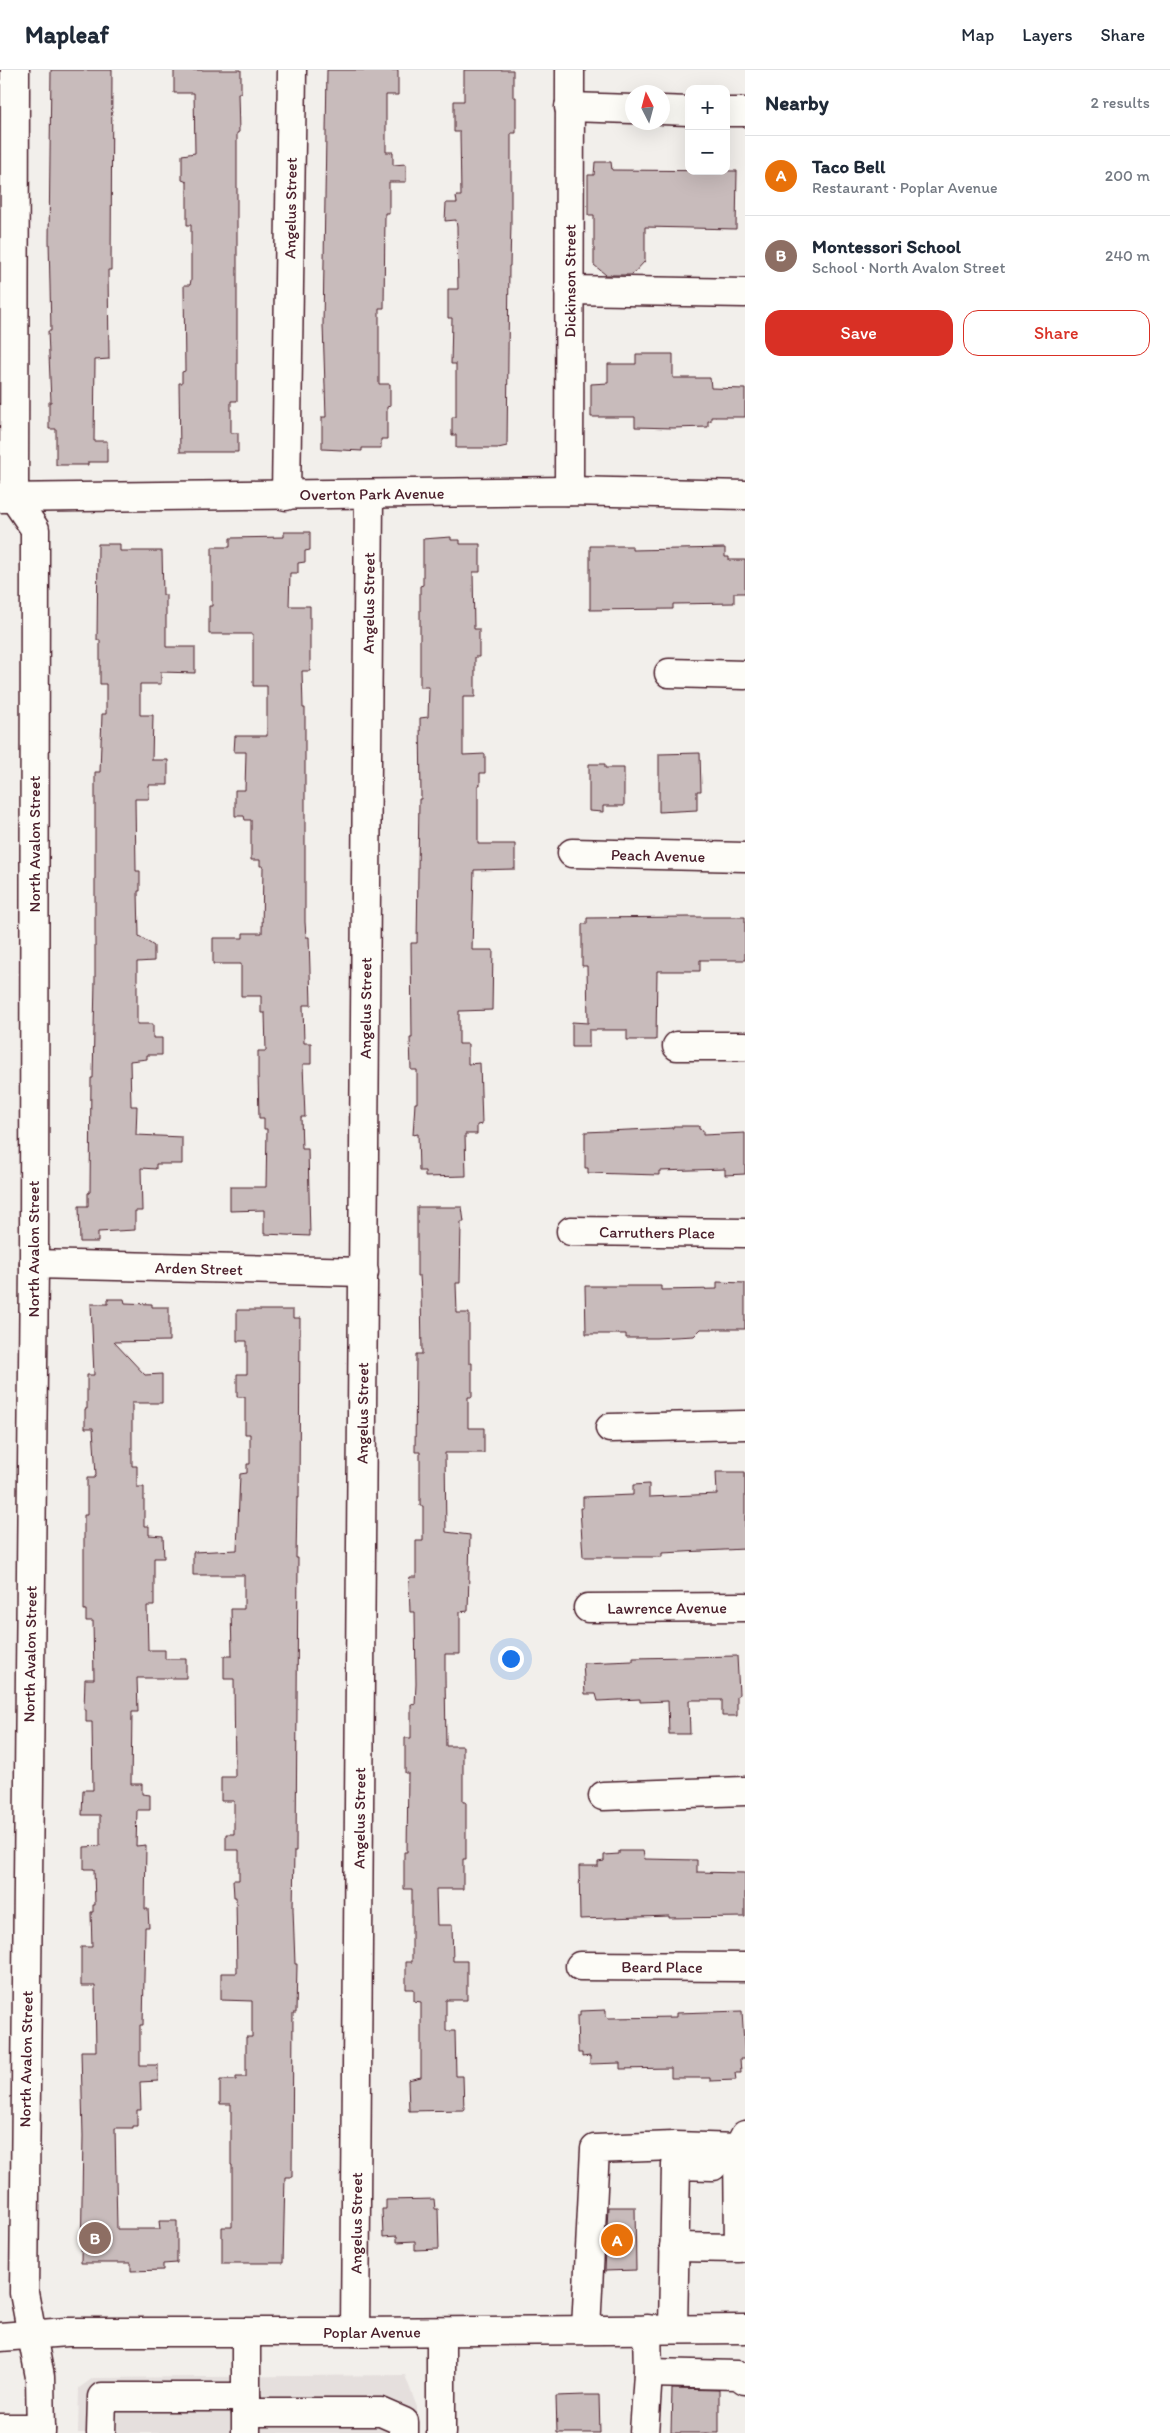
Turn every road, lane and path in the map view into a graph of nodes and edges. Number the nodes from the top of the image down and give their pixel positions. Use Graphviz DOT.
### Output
graph roads {
  1 [pos="15,70"];
  2 [pos="292,70"];
  3 [pos="570,70"];
  4 [pos="569,107"];
  5 [pos="625,109"];
  6 [pos="670,110"];
  7 [pos="685,111"];
  8 [pos="730,112"];
  9 [pos="745,112"];
  10 [pos="569,290"];
  11 [pos="745,293"];
  12 [pos="570,491"];
  13 [pos="370,495"];
  14 [pos="745,495"];
  15 [pos="286,496"];
  16 [pos="7,498"];
  17 [pos="669,673"];
  18 [pos="745,675"];
  19 [pos="572,853"];
  20 [pos="745,857"];
  21 [pos="677,1046"];
  22 [pos="745,1046"];
  23 [pos="571,1231"];
  24 [pos="745,1233"];
  25 [pos="34,1264"];
  26 [pos="364,1272"];
  27 [pos="745,1425"];
  28 [pos="610,1428"];
  29 [pos="745,1607"];
  30 [pos="588,1608"];
  31 [pos="745,1791"];
  32 [pos="603,1796"];
  33 [pos="580,1966"];
  34 [pos="745,1967"];
  35 [pos="740,2150"];
  36 [pos="674,2247"];
  37 [pos="745,2328"];
  38 [pos="660,2329"];
  39 [pos="586,2330"];
  40 [pos="246,2332"];
  41 [pos="355,2332"];
  42 [pos="441,2332"];
  43 [pos="32,2334"];
  44 [pos="0,2337"];
  45 [pos="648,2373"];
  46 [pos="745,2380"];
  47 [pos="246,2414"];
  48 [pos="0,2428"];
  49 [pos="41,2431"];
  50 [pos="101,2433"];
  51 [pos="404,2433"];
  52 [pos="441,2433"];
  53 [pos="644,2433"];
  1 -- 16 [label="street"];
  2 -- 15 [label="street, Angelus Street"];
  3 -- 4 [label="street, Dickinson Street"];
  4 -- 5 [label="street"];
  4 -- 10 [label="street, Dickinson Street"];
  6 -- 7 [label="street"];
  8 -- 9 [label="street"];
  10 -- 11 [label="street"];
  10 -- 12 [label="street, Dickinson Street"];
  12 -- 13 [label="street, Overton Park Avenue"];
  12 -- 14 [label="street, Overton Park Avenue"];
  13 -- 15 [label="street, Overton Park Avenue"];
  13 -- 26 [label="street, Angelus Street"];
  15 -- 16 [label="street, Overton Park Avenue"];
  16 -- 25 [label="street, North Avalon Street"];
  17 -- 18 [label="street"];
  19 -- 20 [label="street, Peach Avenue"];
  21 -- 22 [label="street"];
  23 -- 24 [label="street, Carruthers Place"];
  25 -- 26 [label="street, Arden Street"];
  25 -- 43 [label="street, North Avalon Street"];
  26 -- 41 [label="street, Angelus Street"];
  27 -- 28 [label="street"];
  29 -- 30 [label="street, Lawrence Avenue"];
  31 -- 32 [label="street"];
  33 -- 34 [label="street, Beard Place"];
  35 -- 36 [label="street"];
  35 -- 36 [label="street"];
  35 -- 39 [label="street"];
  36 -- 38 [label="street"];
  37 -- 38 [label="street, Poplar Avenue"];
  38 -- 39 [label="street, Poplar Avenue"];
  38 -- 45 [label="street"];
  39 -- 42 [label="street, Poplar Avenue"];
  40 -- 41 [label="street, Poplar Avenue"];
  40 -- 43 [label="street, Poplar Avenue"];
  40 -- 47 [label="street"];
  41 -- 42 [label="street, Poplar Avenue"];
  42 -- 52 [label="street"];
  43 -- 44 [label="street, Poplar Avenue"];
  43 -- 49 [label="street, North Avalon Street"];
  45 -- 46 [label="street"];
  45 -- 53 [label="street"];
  47 -- 50 [label="street"];
  47 -- 51 [label="street"];
  48 -- 49 [label="street"];
}
